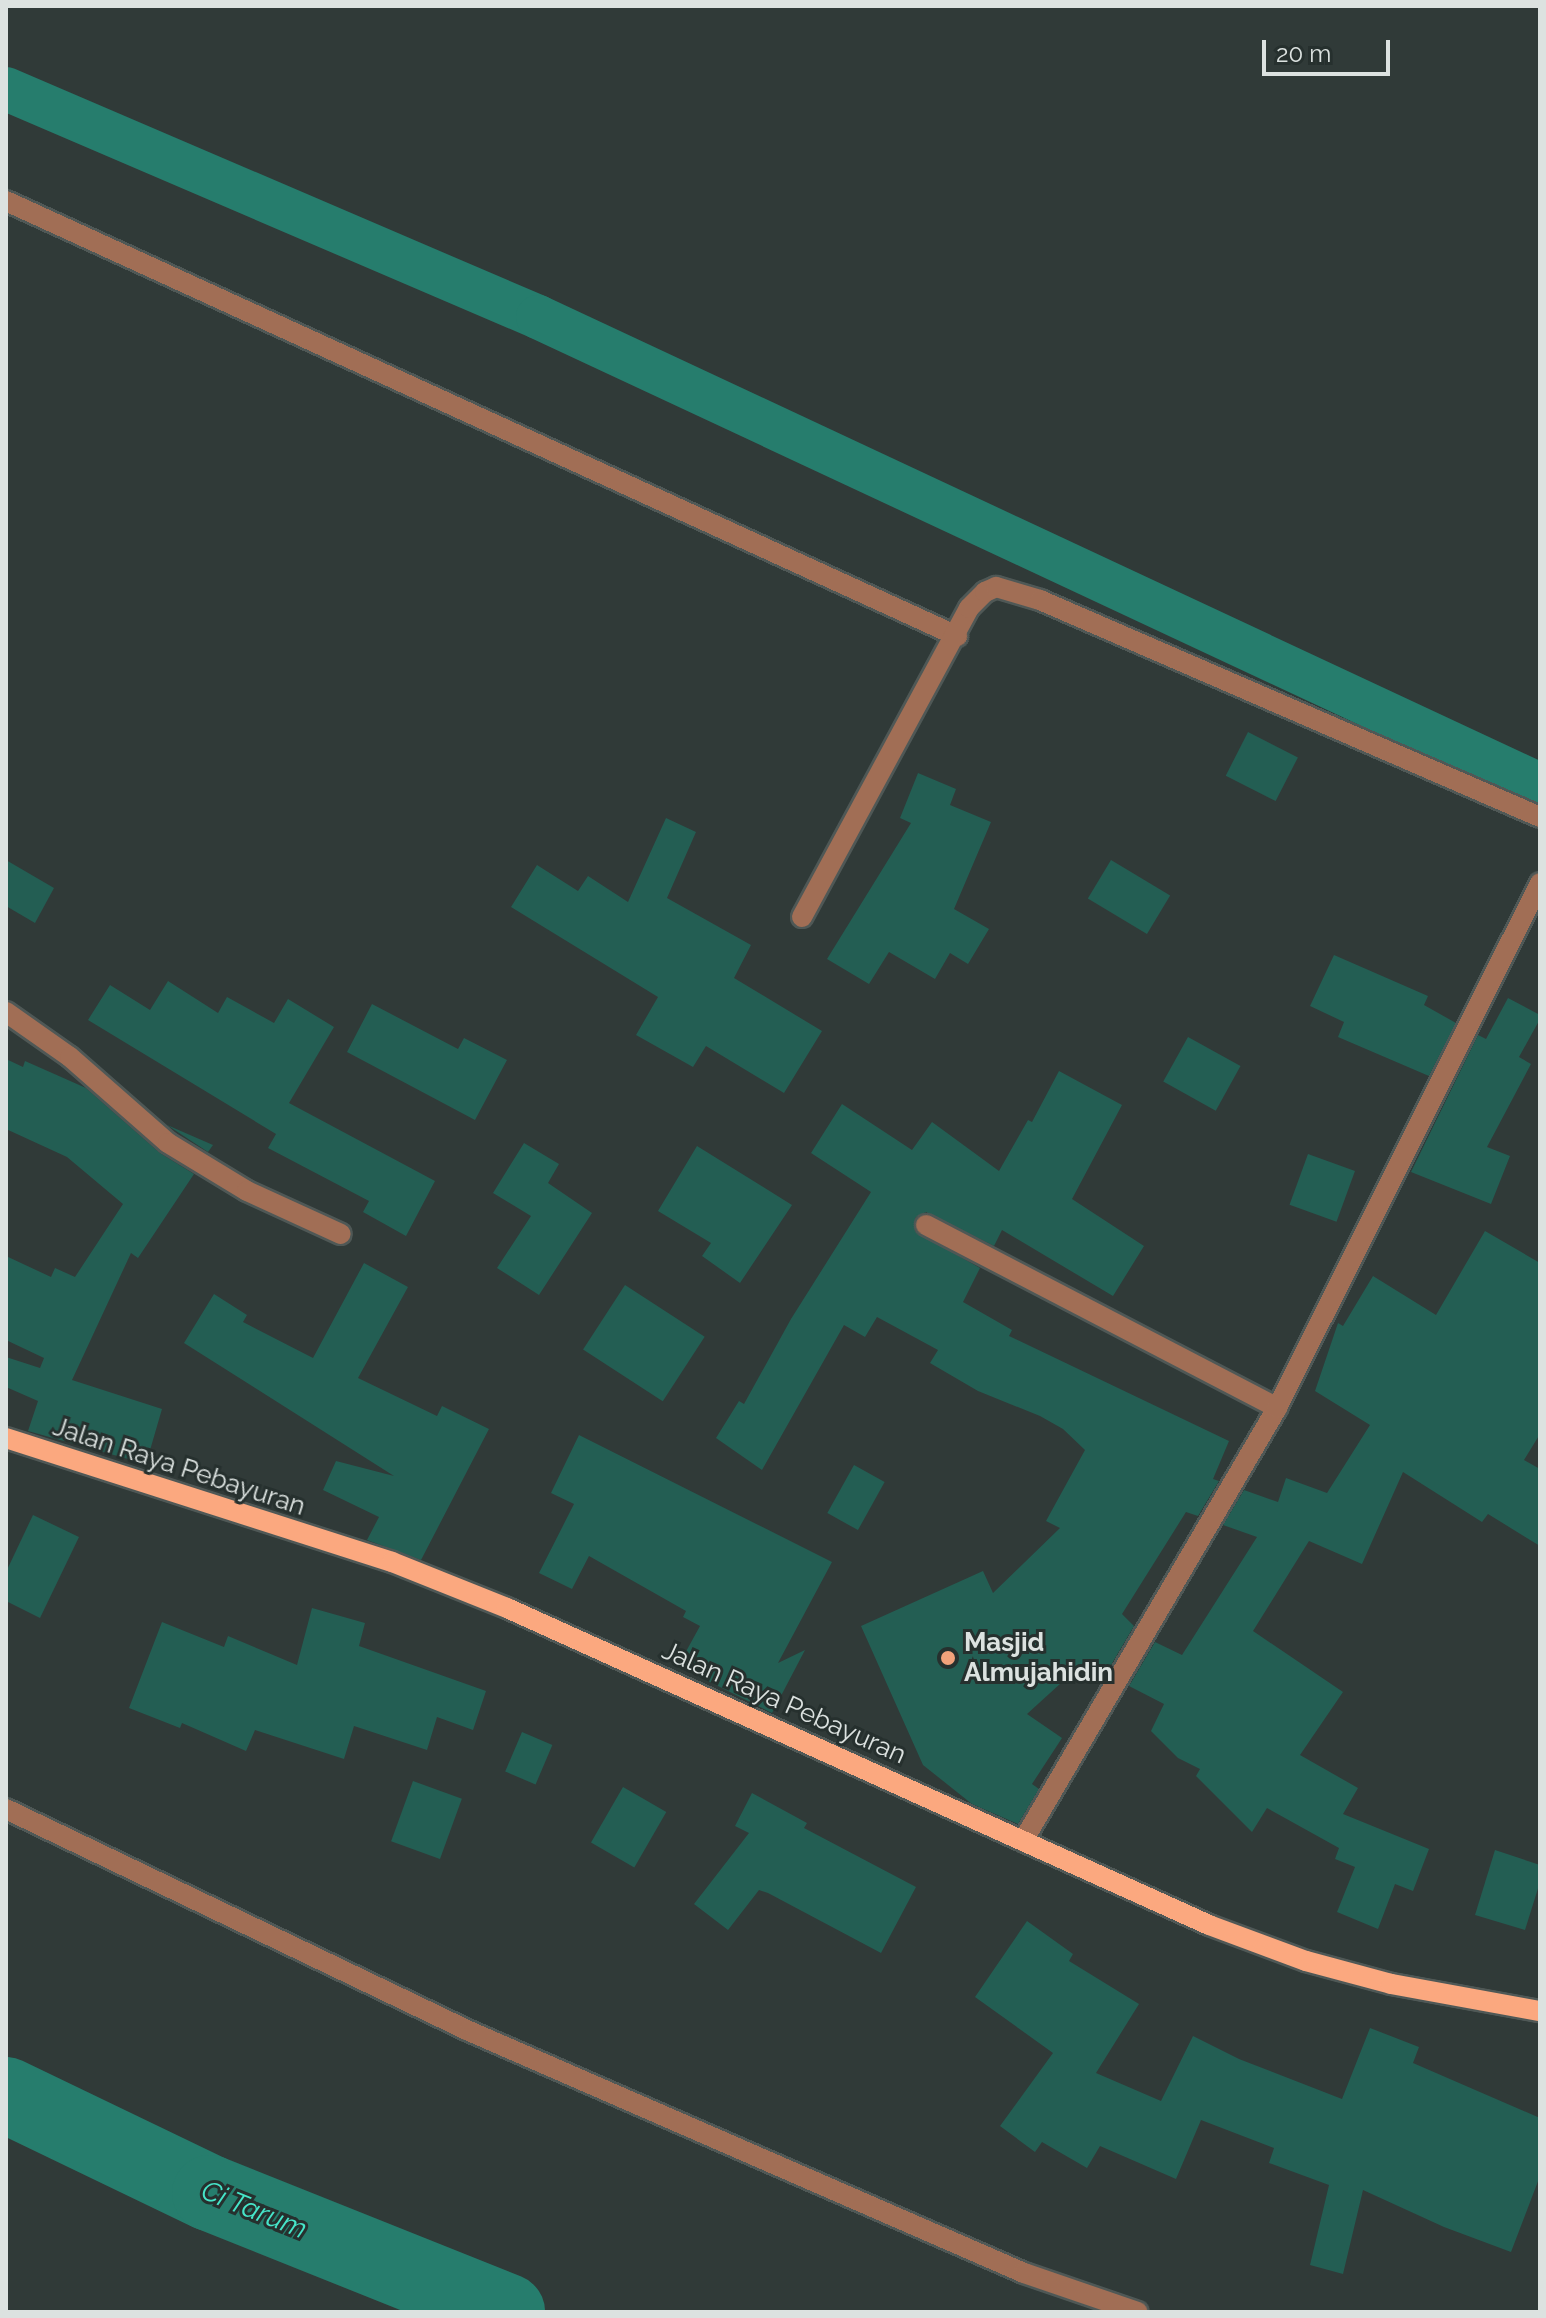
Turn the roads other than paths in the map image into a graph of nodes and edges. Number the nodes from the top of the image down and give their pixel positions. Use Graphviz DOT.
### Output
graph roads {
  1 [pos="6,201"];
  2 [pos="957,636"];
  3 [pos="1540,817"];
  4 [pos="1540,883"];
  5 [pos="802,917"];
  6 [pos="6,1012"];
  7 [pos="926,1225"];
  8 [pos="341,1234"];
  9 [pos="1277,1408"];
  10 [pos="6,1438"];
  11 [pos="6,1809"];
  12 [pos="1023,1841"];
  13 [pos="1540,2011"];
  14 [pos="1138,2312"];
  1 -- 2 [label="street"];
  2 -- 3 [label="street"];
  2 -- 5 [label="street"];
  4 -- 9 [label="street"];
  6 -- 8 [label="street"];
  7 -- 9 [label="street"];
  9 -- 12 [label="street"];
  10 -- 12 [label="main road, Jalan Raya Pebayuran"];
  11 -- 14 [label="street"];
  12 -- 13 [label="main road, Jalan Raya Pebayuran"];
}
